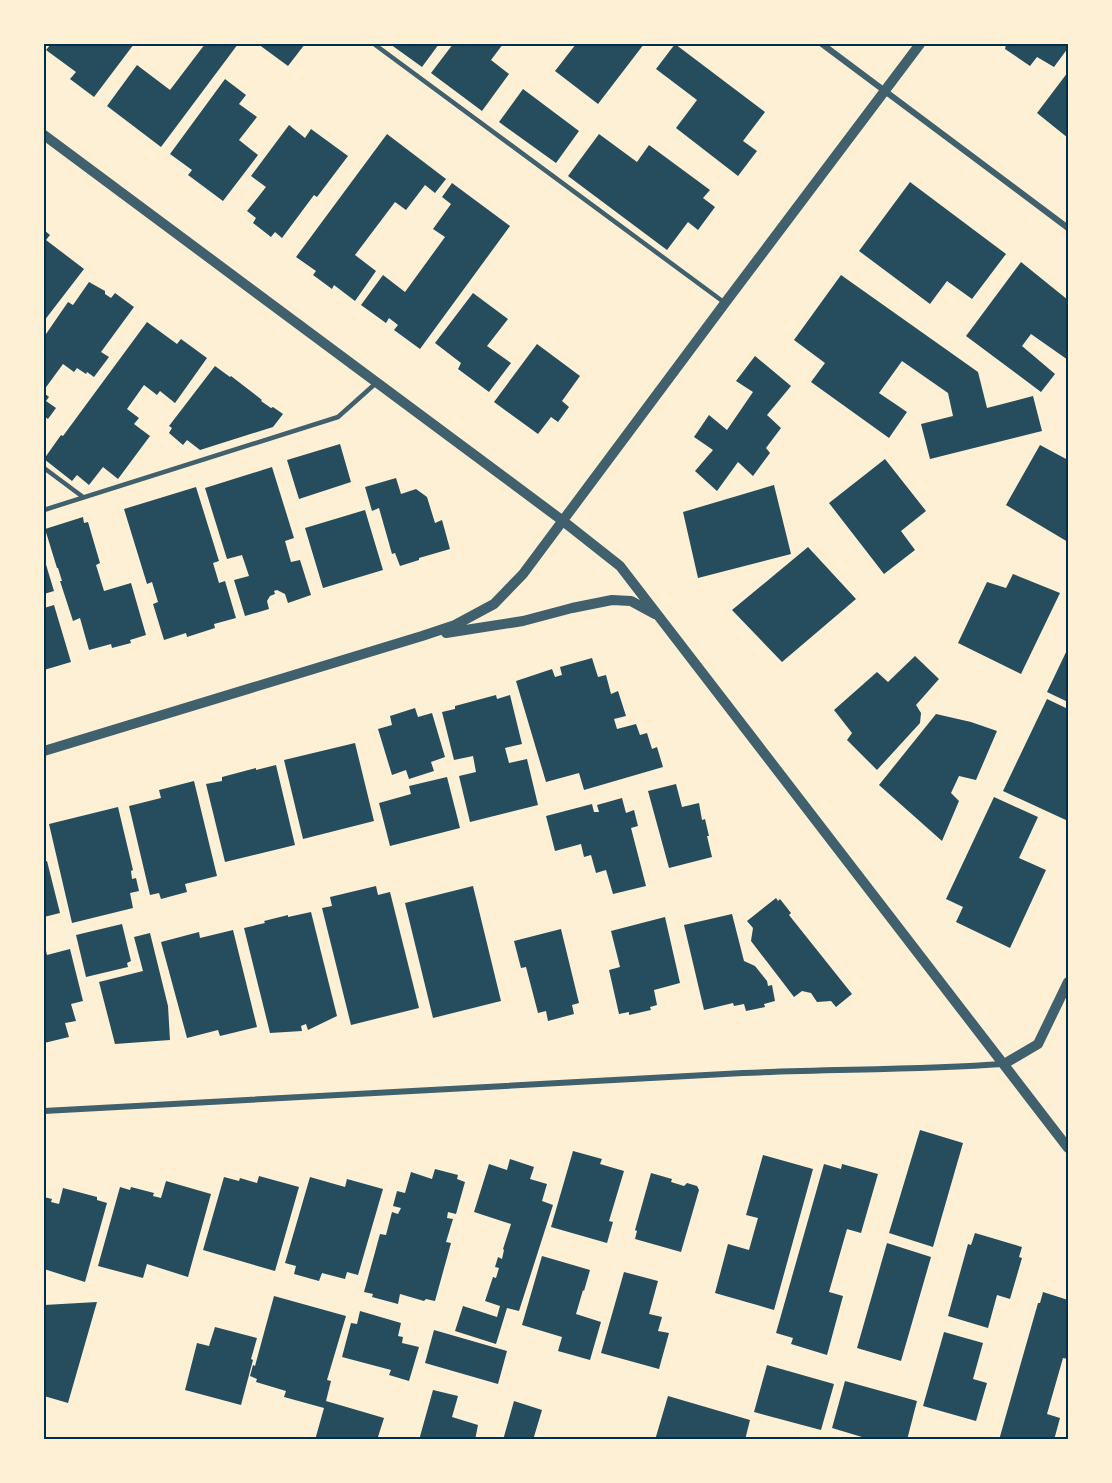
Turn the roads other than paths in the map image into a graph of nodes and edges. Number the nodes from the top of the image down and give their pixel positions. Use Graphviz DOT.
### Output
graph roads {
  1 [pos="374,44"];
  2 [pos="822,44"];
  3 [pos="920,44"];
  4 [pos="885,90"];
  5 [pos="44,135"];
  6 [pos="1068,228"];
  7 [pos="725,303"];
  8 [pos="377,382"];
  9 [pos="44,468"];
  10 [pos="83,497"];
  11 [pos="44,510"];
  12 [pos="563,520"];
  13 [pos="658,615"];
  14 [pos="422,636"];
  15 [pos="44,751"];
  16 [pos="1068,982"];
  17 [pos="1004,1064"];
  18 [pos="44,1111"];
  19 [pos="1068,1148"];
  1 -- 7 [label="lane"];
  2 -- 4 [label="street"];
  3 -- 4 [label="street"];
  4 -- 6 [label="street"];
  4 -- 7 [label="street"];
  5 -- 8 [label="street"];
  7 -- 12 [label="street"];
  8 -- 10 [label="lane"];
  8 -- 12 [label="street"];
  9 -- 10 [label="lane"];
  10 -- 11 [label="lane"];
  12 -- 13 [label="street"];
  12 -- 14 [label="street"];
  13 -- 14 [label="street"];
  13 -- 17 [label="street"];
  14 -- 15 [label="street"];
  16 -- 17 [label="street"];
  17 -- 18 [label="street"];
  17 -- 19 [label="street"];
}
